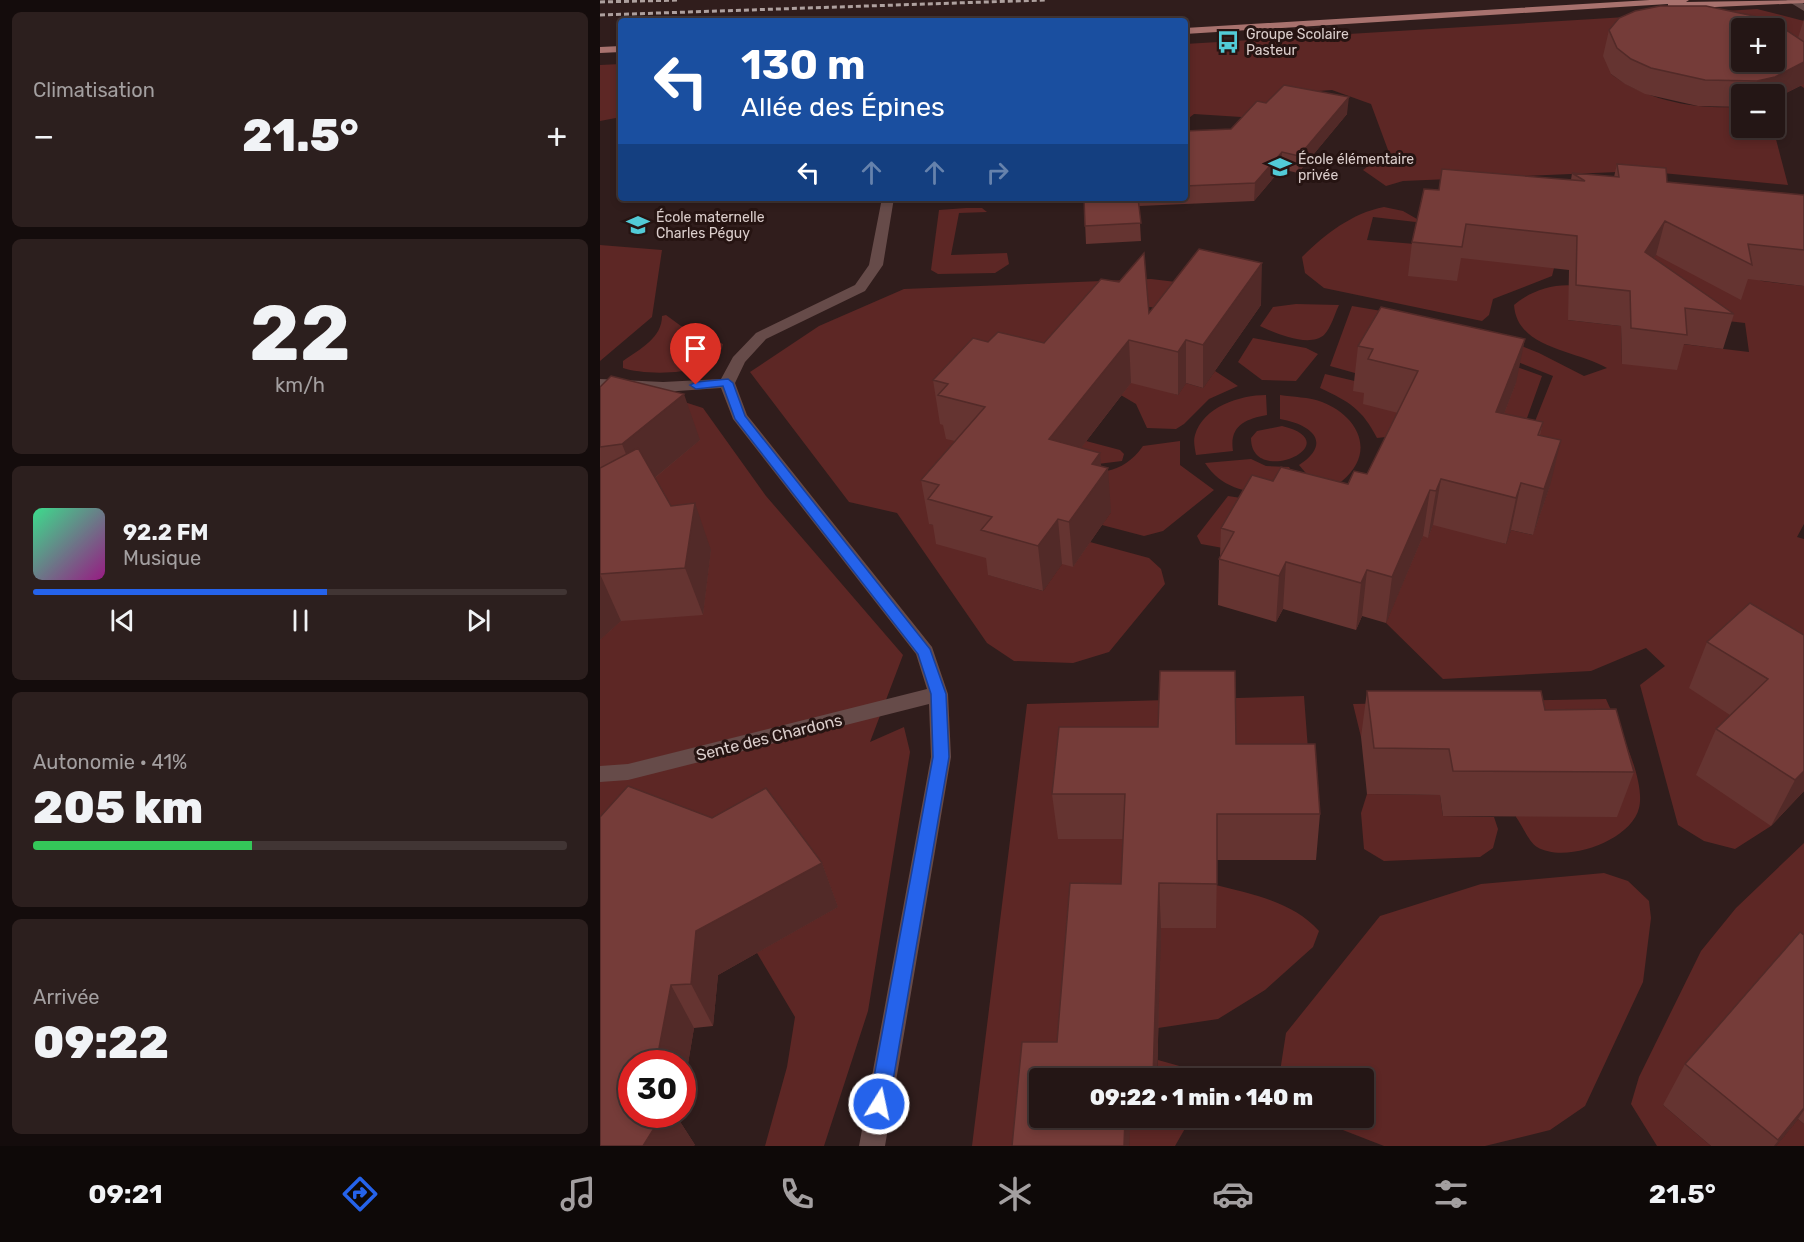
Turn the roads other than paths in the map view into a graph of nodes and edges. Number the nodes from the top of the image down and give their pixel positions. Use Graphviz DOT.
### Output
graph roads {
  1 [pos="1684,0"];
  2 [pos="1791,0"];
  3 [pos="1803,0"];
  4 [pos="1616,6"];
  5 [pos="1804,8"];
  6 [pos="1188,30"];
  7 [pos="618,49"];
  8 [pos="600,50"];
  9 [pos="887,201"];
  10 [pos="728,383"];
  11 [pos="600,384"];
  12 [pos="938,694"];
  13 [pos="600,774"];
  14 [pos="872,1146"];
  1 -- 4 [label="main road"];
  2 -- 3 [label="main road"];
  2 -- 4 [label="main road"];
  2 -- 5 [label="street"];
  4 -- 6 [label="main road"];
  7 -- 8 [label="main road"];
  9 -- 10 [label="street"];
  10 -- 11 [label="street"];
  10 -- 12 [label="street"];
  12 -- 13 [label="street, Sente des Chardons"];
  12 -- 14 [label="street"];
}
